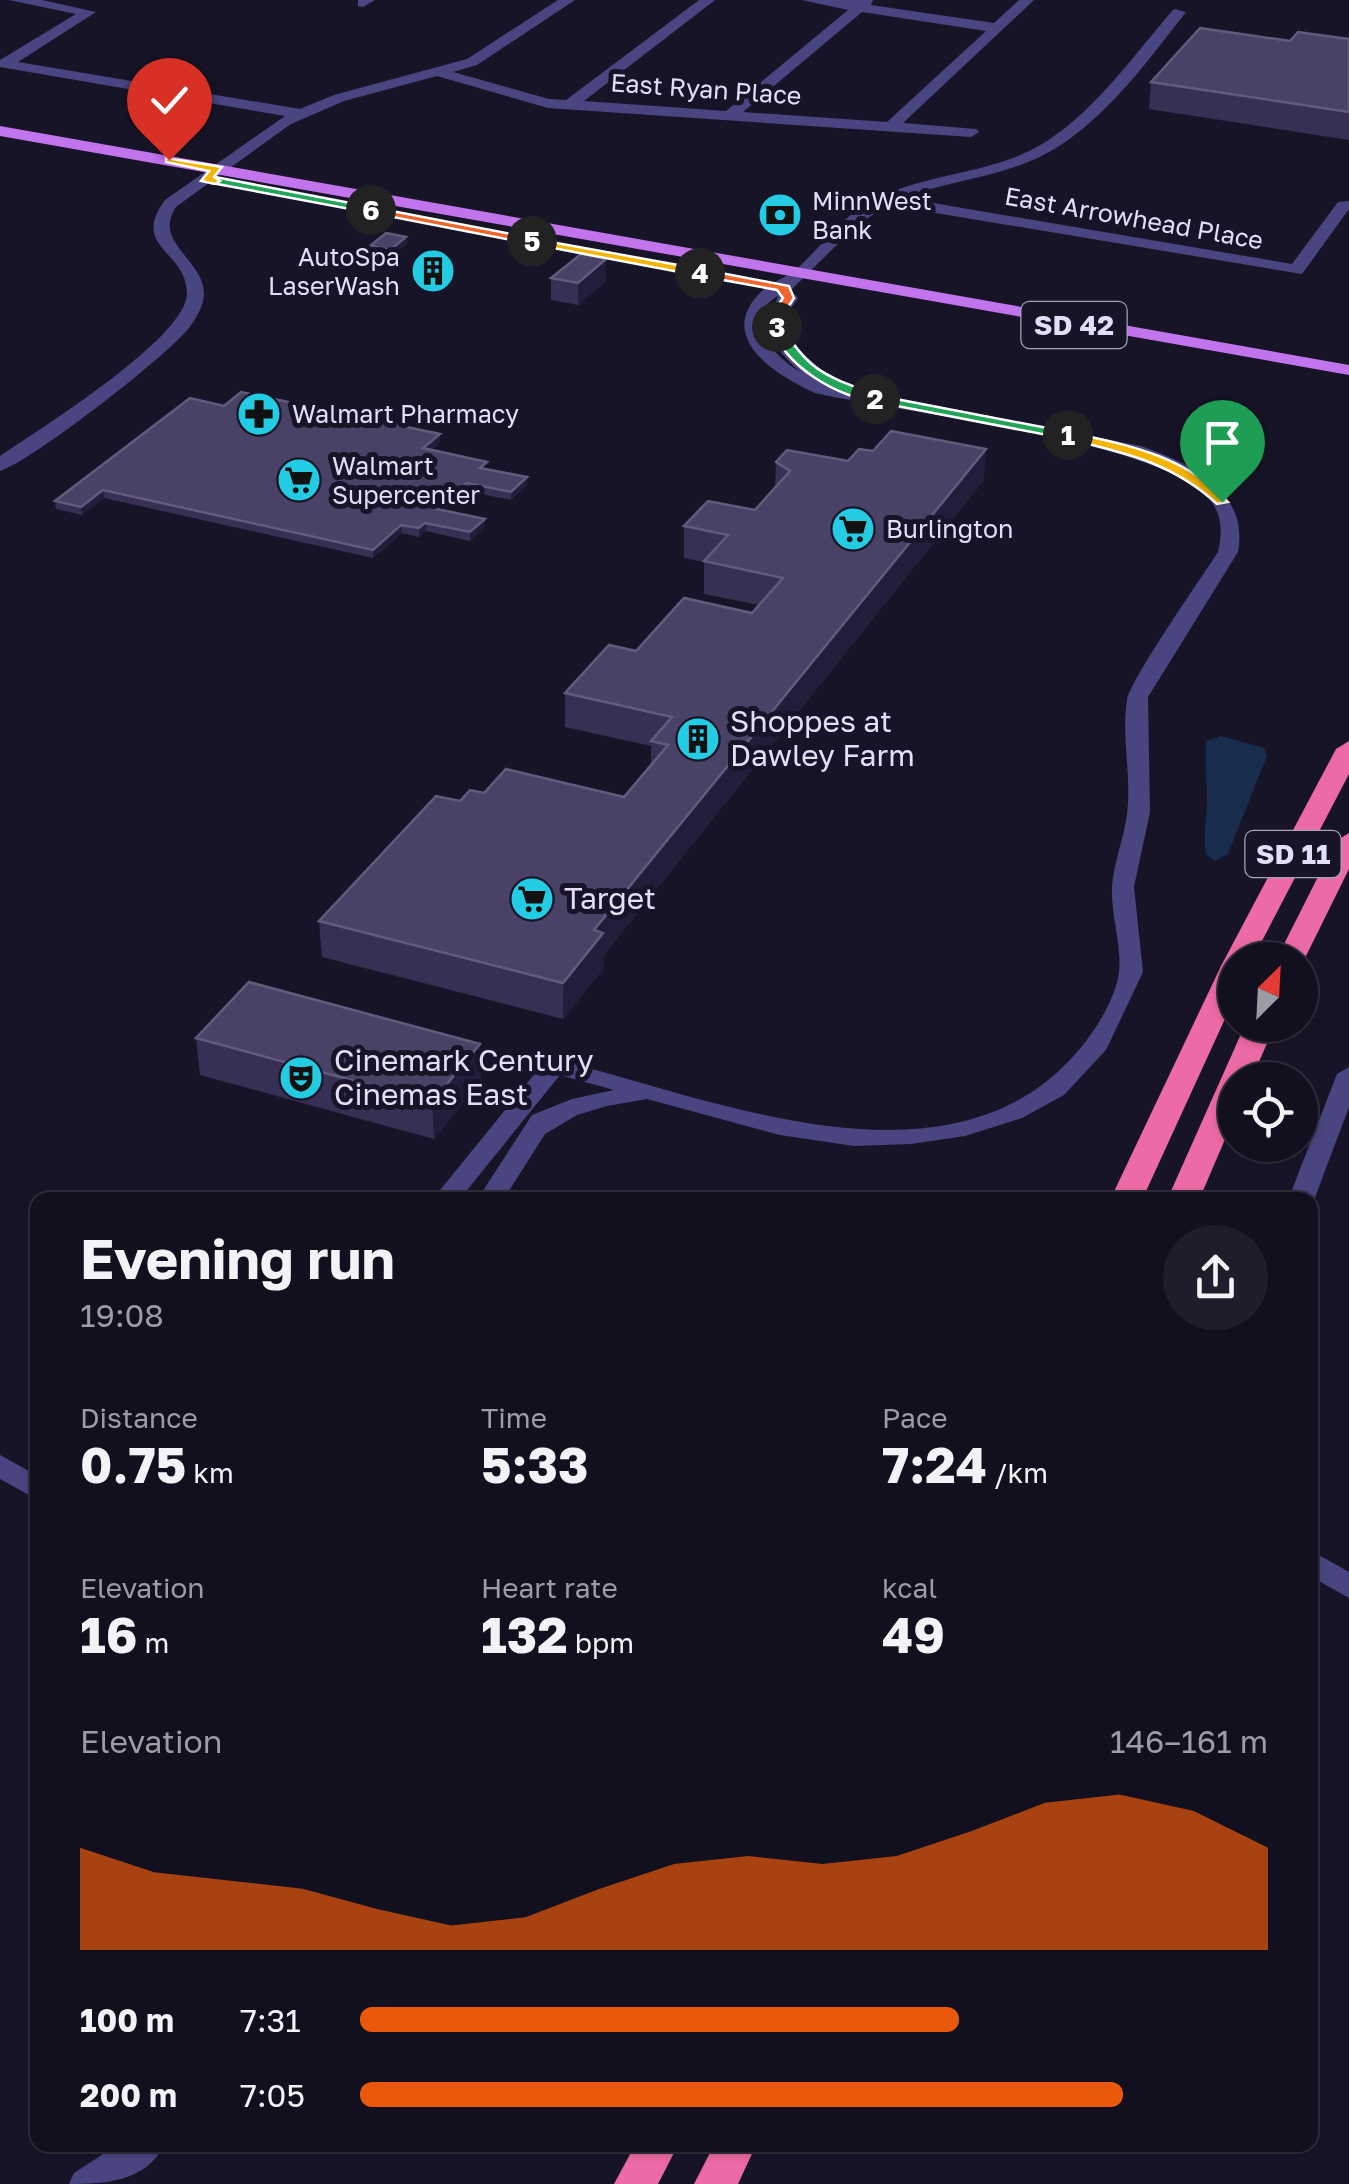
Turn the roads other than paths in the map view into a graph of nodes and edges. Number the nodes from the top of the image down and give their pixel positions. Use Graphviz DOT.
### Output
graph roads {
  1 [pos="16,0"];
  2 [pos="568,0"];
  3 [pos="708,0"];
  4 [pos="809,0"];
  5 [pos="1027,0"];
  6 [pos="863,4"];
  7 [pos="1179,12"];
  8 [pos="997,28"];
  9 [pos="442,72"];
  10 [pos="568,105"];
  11 [pos="300,114"];
  12 [pos="729,116"];
  13 [pos="891,126"];
  14 [pos="0,131"];
  15 [pos="972,132"];
  16 [pos="0,144"];
  17 [pos="211,174"];
  18 [pos="884,200"];
  19 [pos="1344,204"];
  20 [pos="789,285"];
  21 [pos="1349,370"];
  22 [pos="1349,382"];
  23 [pos="877,399"];
  24 [pos="0,466"];
  25 [pos="1349,749"];
  26 [pos="1349,841"];
  27 [pos="1247,942"];
  28 [pos="1299,942"];
  29 [pos="1218,1002"];
  30 [pos="1253,1042"];
  31 [pos="581,1073"];
  32 [pos="1349,1074"];
  33 [pos="688,1102"];
  34 [pos="531,1132"];
  35 [pos="452,1192"];
  36 [pos="495,1192"];
  37 [pos="1130,1192"];
  38 [pos="1187,1192"];
  39 [pos="1304,1192"];
  40 [pos="2,1466"];
  41 [pos="30,1467"];
  42 [pos="30,1485"];
  43 [pos="1318,1566"];
  44 [pos="1349,1587"];
  45 [pos="135,2152"];
  46 [pos="653,2152"];
  47 [pos="732,2152"];
  48 [pos="87,2184"];
  49 [pos="636,2184"];
  50 [pos="716,2184"];
  1 -- 11 [label="street"];
  2 -- 9 [label="street"];
  3 -- 10 [label="street"];
  4 -- 6 [label="street"];
  5 -- 8 [label="street"];
  6 -- 8 [label="street"];
  6 -- 12 [label="street"];
  7 -- 18 [label="street"];
  8 -- 13 [label="street"];
  9 -- 10 [label="street, East Ryan Place"];
  9 -- 11 [label="street"];
  10 -- 12 [label="street, East Ryan Place"];
  11 -- 17 [label="street"];
  12 -- 13 [label="street, East Ryan Place"];
  13 -- 15 [label="street, East Ryan Place"];
  14 -- 17 [label="main road, SD 42"];
  16 -- 17 [label="main road, SD 42"];
  17 -- 20 [label="main road, SD 42"];
  17 -- 24 [label="street"];
  18 -- 19 [label="street, East Arrowhead Place"];
  18 -- 20 [label="street"];
  20 -- 21 [label="main road, SD 42"];
  20 -- 22 [label="main road, SD 42"];
  20 -- 23 [label="street"];
  20 -- 23 [label="street"];
  23 -- 33 [label="street"];
  25 -- 27 [label="highway, SD 11"];
  26 -- 28 [label="highway, SD 11"];
  29 -- 37 [label="highway, SD 11"];
  30 -- 38 [label="highway"];
  31 -- 33 [label="street"];
  31 -- 34 [label="street"];
  31 -- 35 [label="street"];
  32 -- 39 [label="street"];
  33 -- 34 [label="street"];
  34 -- 36 [label="street"];
  40 -- 41 [label="street"];
  40 -- 42 [label="street"];
  43 -- 44 [label="street"];
  45 -- 48 [label="street"];
  46 -- 49 [label="highway"];
  47 -- 50 [label="highway"];
}
